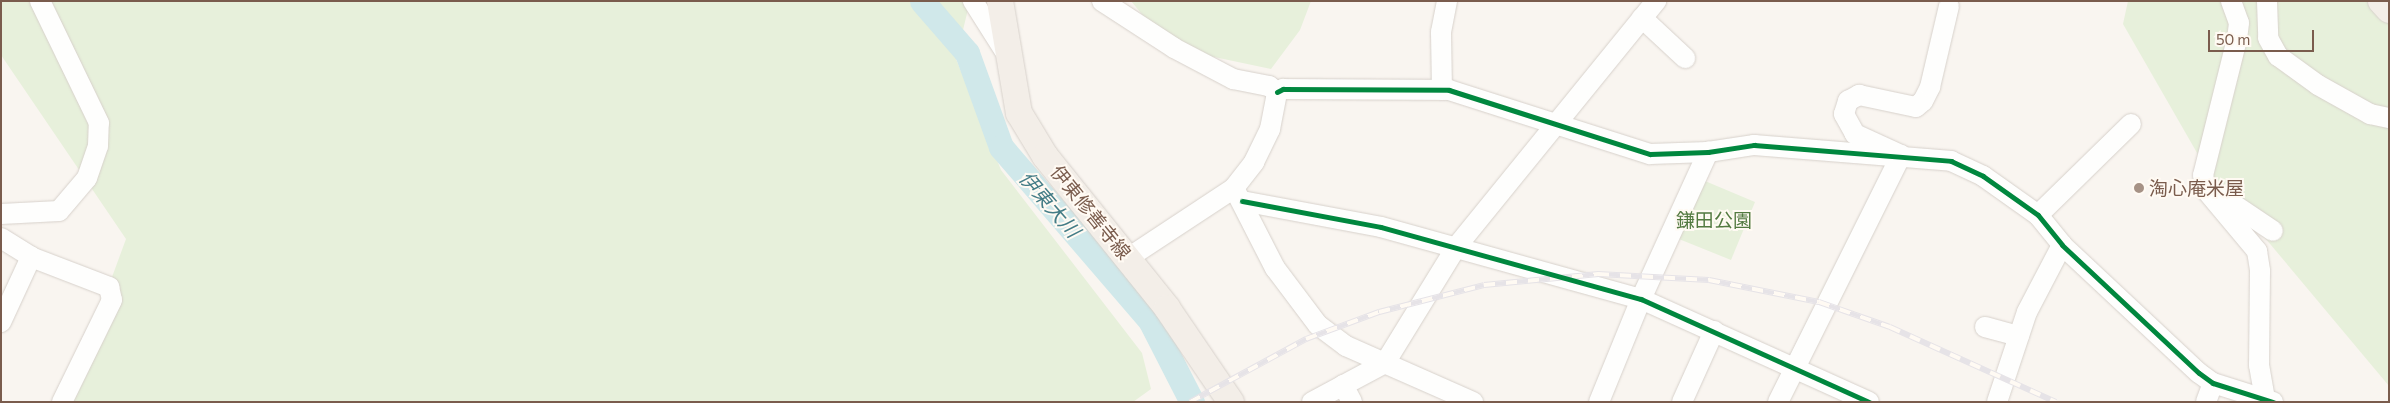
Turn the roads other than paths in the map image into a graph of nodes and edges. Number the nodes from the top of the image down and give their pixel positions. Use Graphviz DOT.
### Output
graph roads {
  1 [pos="40,1"];
  2 [pos="973,1"];
  3 [pos="1000,1"];
  4 [pos="1102,1"];
  5 [pos="1447,1"];
  6 [pos="1656,1"];
  7 [pos="2230,1"];
  8 [pos="2267,1"];
  9 [pos="2381,1"];
  10 [pos="1946,3"];
  11 [pos="2389,10"];
  12 [pos="1642,18"];
  13 [pos="1685,58"];
  14 [pos="1010,61"];
  15 [pos="1442,90"];
  16 [pos="1277,92"];
  17 [pos="2389,118"];
  18 [pos="1555,122"];
  19 [pos="2131,124"];
  20 [pos="1708,152"];
  21 [pos="1901,155"];
  22 [pos="2203,175"];
  23 [pos="1238,195"];
  24 [pos="1,214"];
  25 [pos="2038,215"];
  26 [pos="2273,231"];
  27 [pos="1,238"];
  28 [pos="2062,245"];
  29 [pos="1457,246"];
  30 [pos="31,257"];
  31 [pos="1128,258"];
  32 [pos="1642,299"];
  33 [pos="1,322"];
  34 [pos="1985,327"];
  35 [pos="1714,331"];
  36 [pos="2019,336"];
  37 [pos="1385,363"];
  38 [pos="1793,369"];
  39 [pos="2213,383"];
  40 [pos="1348,393"];
  41 [pos="2269,400"];
  42 [pos="62,402"];
  43 [pos="1231,402"];
  44 [pos="1312,402"];
  45 [pos="1473,402"];
  46 [pos="1600,402"];
  47 [pos="1682,402"];
  48 [pos="1778,402"];
  49 [pos="1869,402"];
  50 [pos="1997,402"];
  51 [pos="2206,402"];
  1 -- 24 [label="street"];
  2 -- 14 [label="street"];
  3 -- 14 [label="main road, 伊東修善寺線"];
  4 -- 16 [label="street"];
  5 -- 15 [label="street"];
  6 -- 12 [label="street"];
  7 -- 22 [label="street"];
  8 -- 17 [label="street"];
  9 -- 11 [label="main road"];
  10 -- 21 [label="street"];
  12 -- 13 [label="street"];
  12 -- 18 [label="street"];
  14 -- 31 [label="main road, 伊東修善寺線"];
  15 -- 16 [label="street"];
  15 -- 18 [label="street"];
  16 -- 23 [label="street"];
  18 -- 20 [label="street"];
  18 -- 29 [label="street"];
  19 -- 25 [label="street"];
  20 -- 21 [label="street"];
  20 -- 32 [label="street"];
  21 -- 25 [label="street"];
  21 -- 38 [label="street"];
  22 -- 26 [label="street"];
  22 -- 41 [label="street"];
  23 -- 29 [label="street"];
  23 -- 31 [label="street"];
  23 -- 37 [label="street"];
  25 -- 28 [label="street"];
  27 -- 30 [label="street"];
  28 -- 36 [label="street"];
  28 -- 39 [label="street"];
  29 -- 32 [label="street"];
  29 -- 37 [label="street"];
  30 -- 33 [label="street"];
  30 -- 42 [label="street"];
  31 -- 43 [label="main road, 伊東修善寺線"];
  32 -- 35 [label="street"];
  32 -- 46 [label="street"];
  34 -- 36 [label="street"];
  35 -- 38 [label="street"];
  35 -- 47 [label="street"];
  36 -- 50 [label="street"];
  37 -- 40 [label="street"];
  37 -- 45 [label="street"];
  38 -- 48 [label="street"];
  38 -- 49 [label="street"];
  39 -- 41 [label="street"];
  39 -- 51 [label="street"];
  40 -- 44 [label="street"];
}
